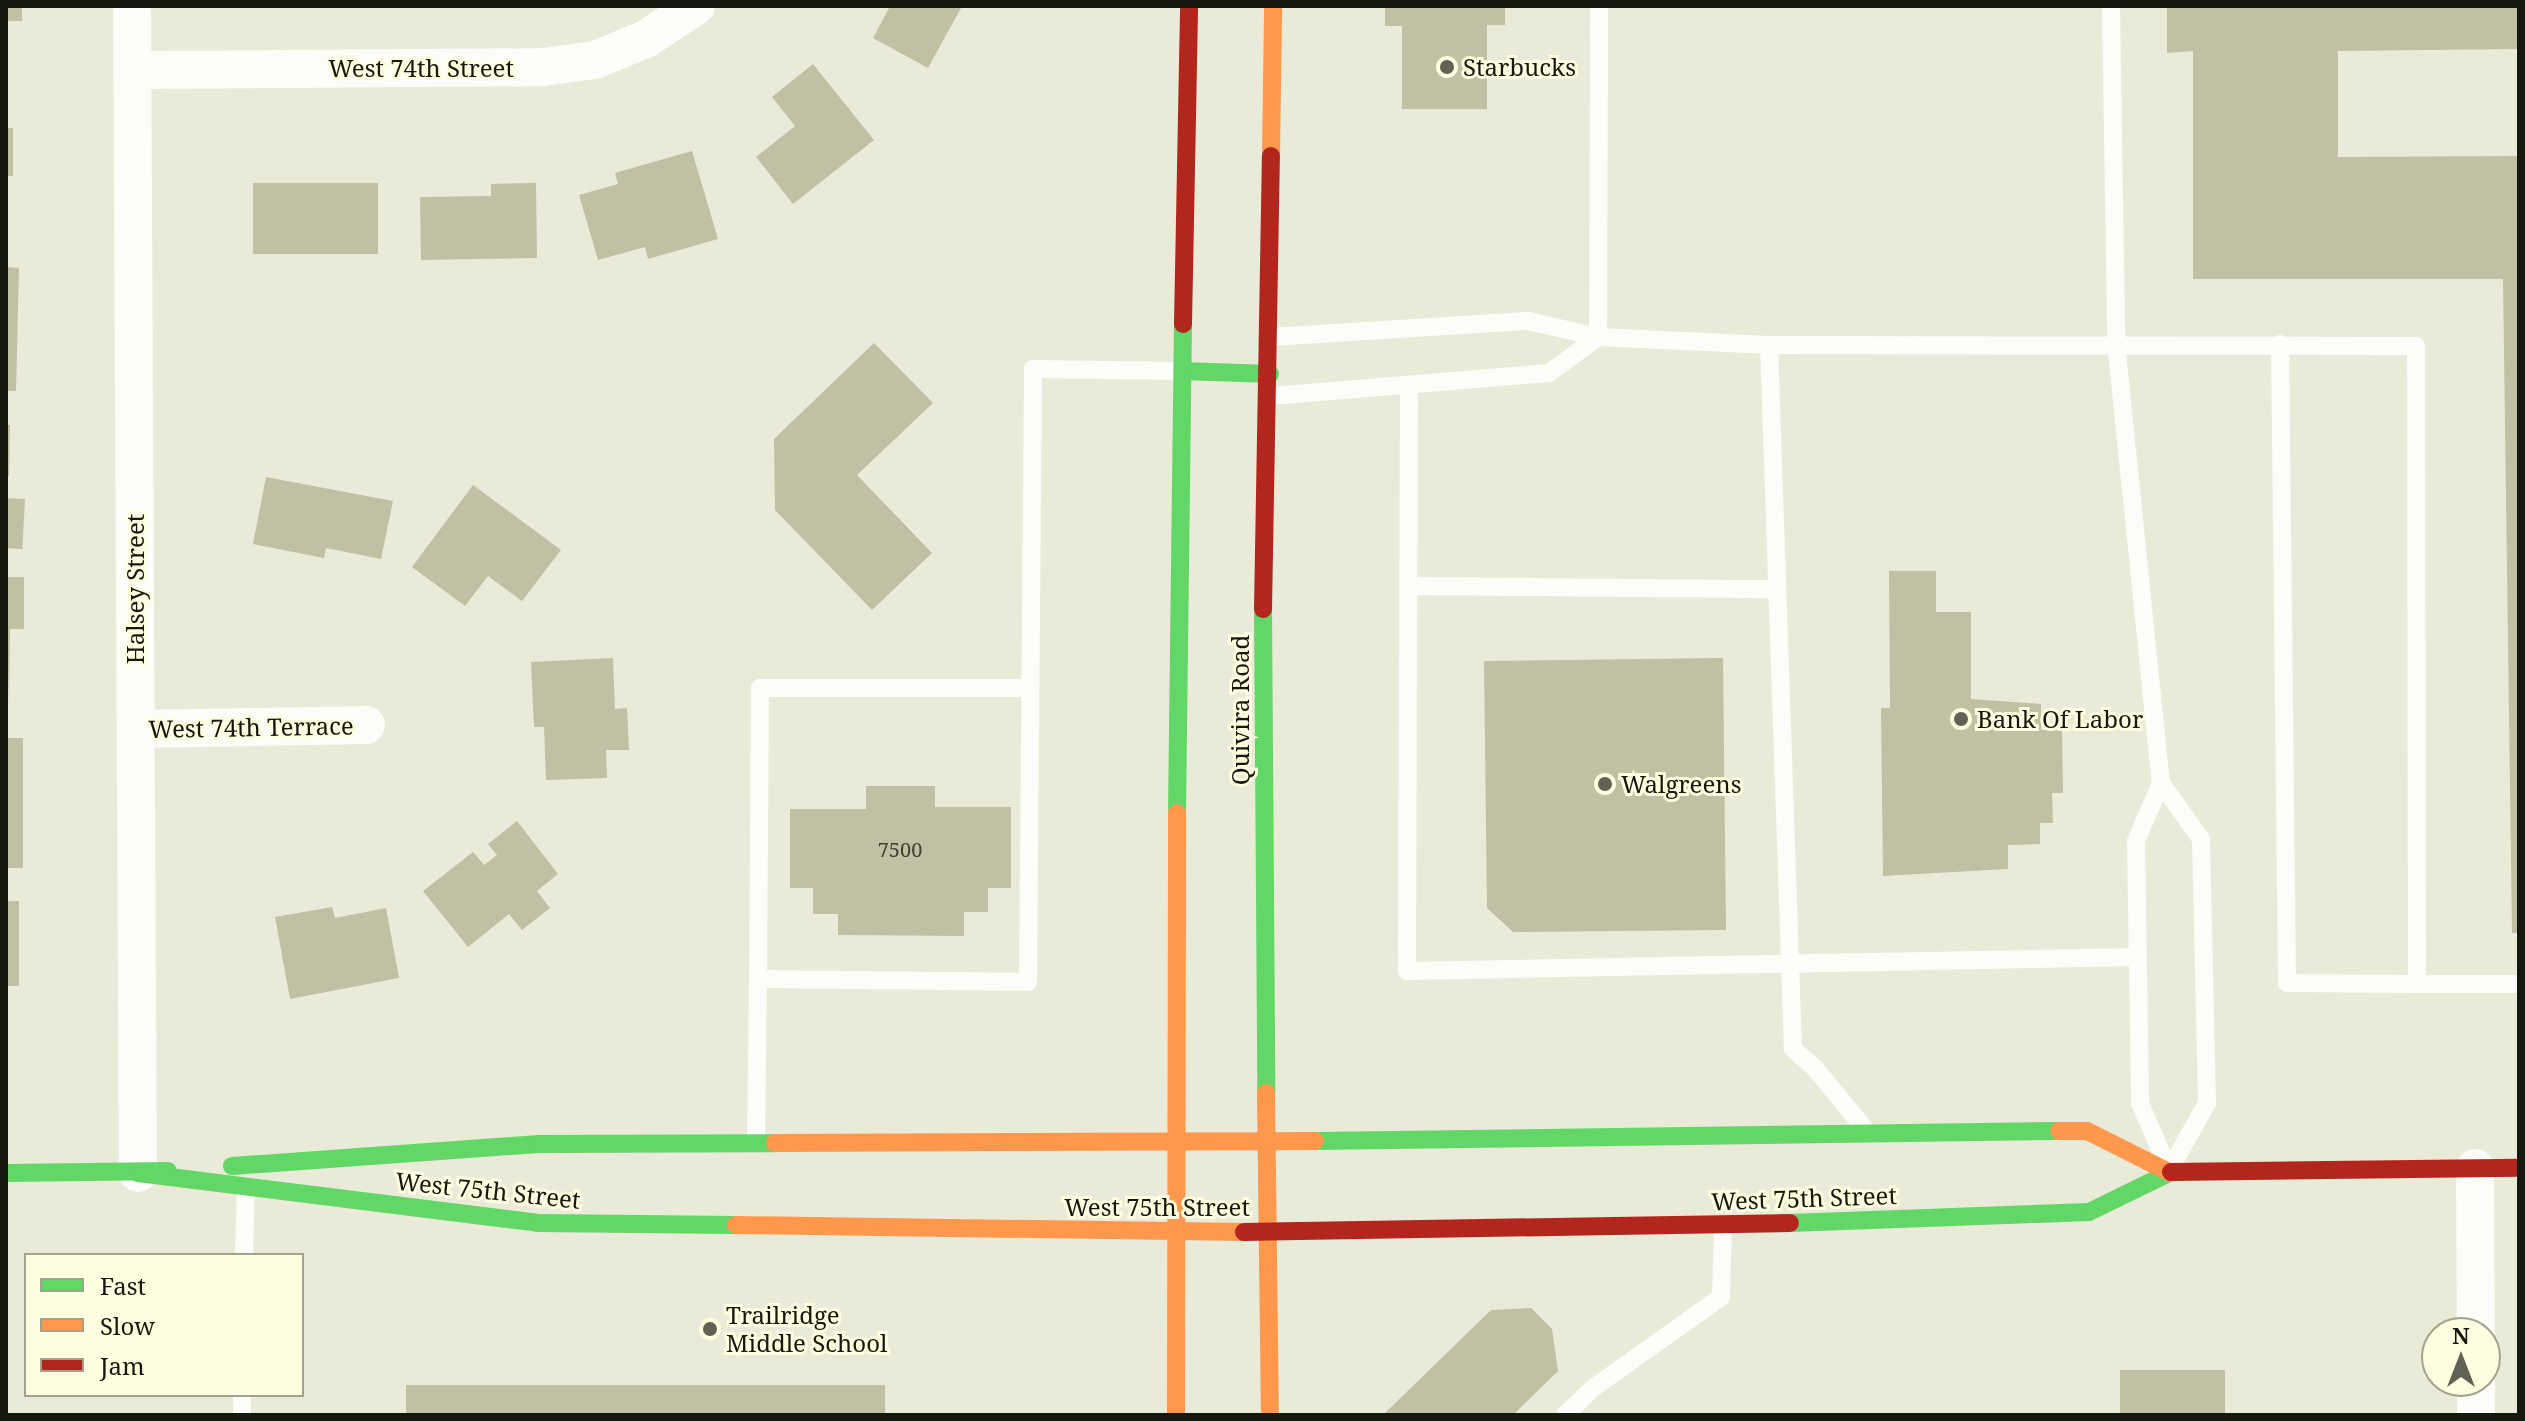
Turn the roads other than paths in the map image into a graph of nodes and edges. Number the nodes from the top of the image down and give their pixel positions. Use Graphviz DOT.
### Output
graph roads {
  1 [pos="132,6"];
  2 [pos="696,6"];
  3 [pos="1189,6"];
  4 [pos="1273,6"];
  5 [pos="1599,6"];
  6 [pos="2111,6"];
  7 [pos="133,70"];
  8 [pos="1271,337"];
  9 [pos="1598,337"];
  10 [pos="2116,342"];
  11 [pos="2280,344"];
  12 [pos="1769,345"];
  13 [pos="1183,371"];
  14 [pos="1270,374"];
  15 [pos="1409,388"];
  16 [pos="1270,396"];
  17 [pos="1409,586"];
  18 [pos="1777,589"];
  19 [pos="1030,688"];
  20 [pos="366,725"];
  21 [pos="136,729"];
  22 [pos="2161,783"];
  23 [pos="2138,957"];
  24 [pos="1789,967"];
  25 [pos="758,979"];
  26 [pos="2417,984"];
  27 [pos="2519,984"];
  28 [pos="1867,1131"];
  29 [pos="1269,1141"];
  30 [pos="1176,1142"];
  31 [pos="756,1143"];
  32 [pos="2475,1168"];
  33 [pos="2519,1168"];
  34 [pos="2169,1172"];
  35 [pos="6,1173"];
  36 [pos="138,1173"];
  37 [pos="246,1187"];
  38 [pos="1723,1225"];
  39 [pos="1176,1232"];
  40 [pos="1270,1232"];
  41 [pos="244,1253"];
  42 [pos="2476,1317"];
  43 [pos="1171,1412"];
  44 [pos="1270,1415"];
  45 [pos="1565,1415"];
  1 -- 7 [label="street, Halsey Street"];
  2 -- 7 [label="street, West 74th Street"];
  3 -- 13 [label="main road"];
  4 -- 8 [label="main road, Quivira Road"];
  5 -- 9 [label="lane"];
  6 -- 10 [label="lane"];
  7 -- 21 [label="street, Halsey Street"];
  8 -- 9 [label="lane"];
  8 -- 14 [label="main road, Quivira Road"];
  9 -- 12 [label="lane"];
  9 -- 15 [label="lane"];
  10 -- 11 [label="lane"];
  10 -- 12 [label="lane"];
  10 -- 22 [label="lane"];
  11 -- 26 [label="lane"];
  11 -- 26 [label="lane"];
  12 -- 18 [label="lane"];
  13 -- 14 [label="main road"];
  13 -- 19 [label="lane"];
  13 -- 30 [label="main road"];
  14 -- 16 [label="main road, Quivira Road"];
  15 -- 16 [label="lane"];
  15 -- 17 [label="lane"];
  16 -- 29 [label="main road, Quivira Road"];
  17 -- 18 [label="lane"];
  17 -- 24 [label="lane"];
  18 -- 24 [label="lane"];
  19 -- 25 [label="lane"];
  19 -- 25 [label="lane"];
  20 -- 21 [label="street, West 74th Terrace"];
  21 -- 36 [label="street, Halsey Street"];
  22 -- 23 [label="lane"];
  22 -- 34 [label="lane"];
  23 -- 24 [label="lane"];
  23 -- 34 [label="lane"];
  24 -- 28 [label="lane"];
  25 -- 31 [label="lane"];
  26 -- 27 [label="lane"];
  28 -- 29 [label="main road, West 75th Street"];
  28 -- 34 [label="main road, West 75th Street"];
  29 -- 30 [label="main road, West 75th Street"];
  29 -- 40 [label="main road, Quivira Road"];
  30 -- 31 [label="main road, West 75th Street"];
  30 -- 39 [label="main road"];
  31 -- 36 [label="main road, West 75th Street"];
  32 -- 33 [label="main road, West 75th Street"];
  32 -- 34 [label="main road, West 75th Street"];
  32 -- 42 [label="street"];
  34 -- 38 [label="main road, West 75th Street"];
  35 -- 36 [label="main road, West 75th Street"];
  36 -- 37 [label="main road, West 75th Street"];
  37 -- 39 [label="main road, West 75th Street"];
  37 -- 41 [label="lane"];
  38 -- 40 [label="main road, West 75th Street"];
  38 -- 45 [label="lane"];
  39 -- 40 [label="main road, West 75th Street"];
  39 -- 43 [label="main road"];
  40 -- 44 [label="main road, Quivira Road"];
}
